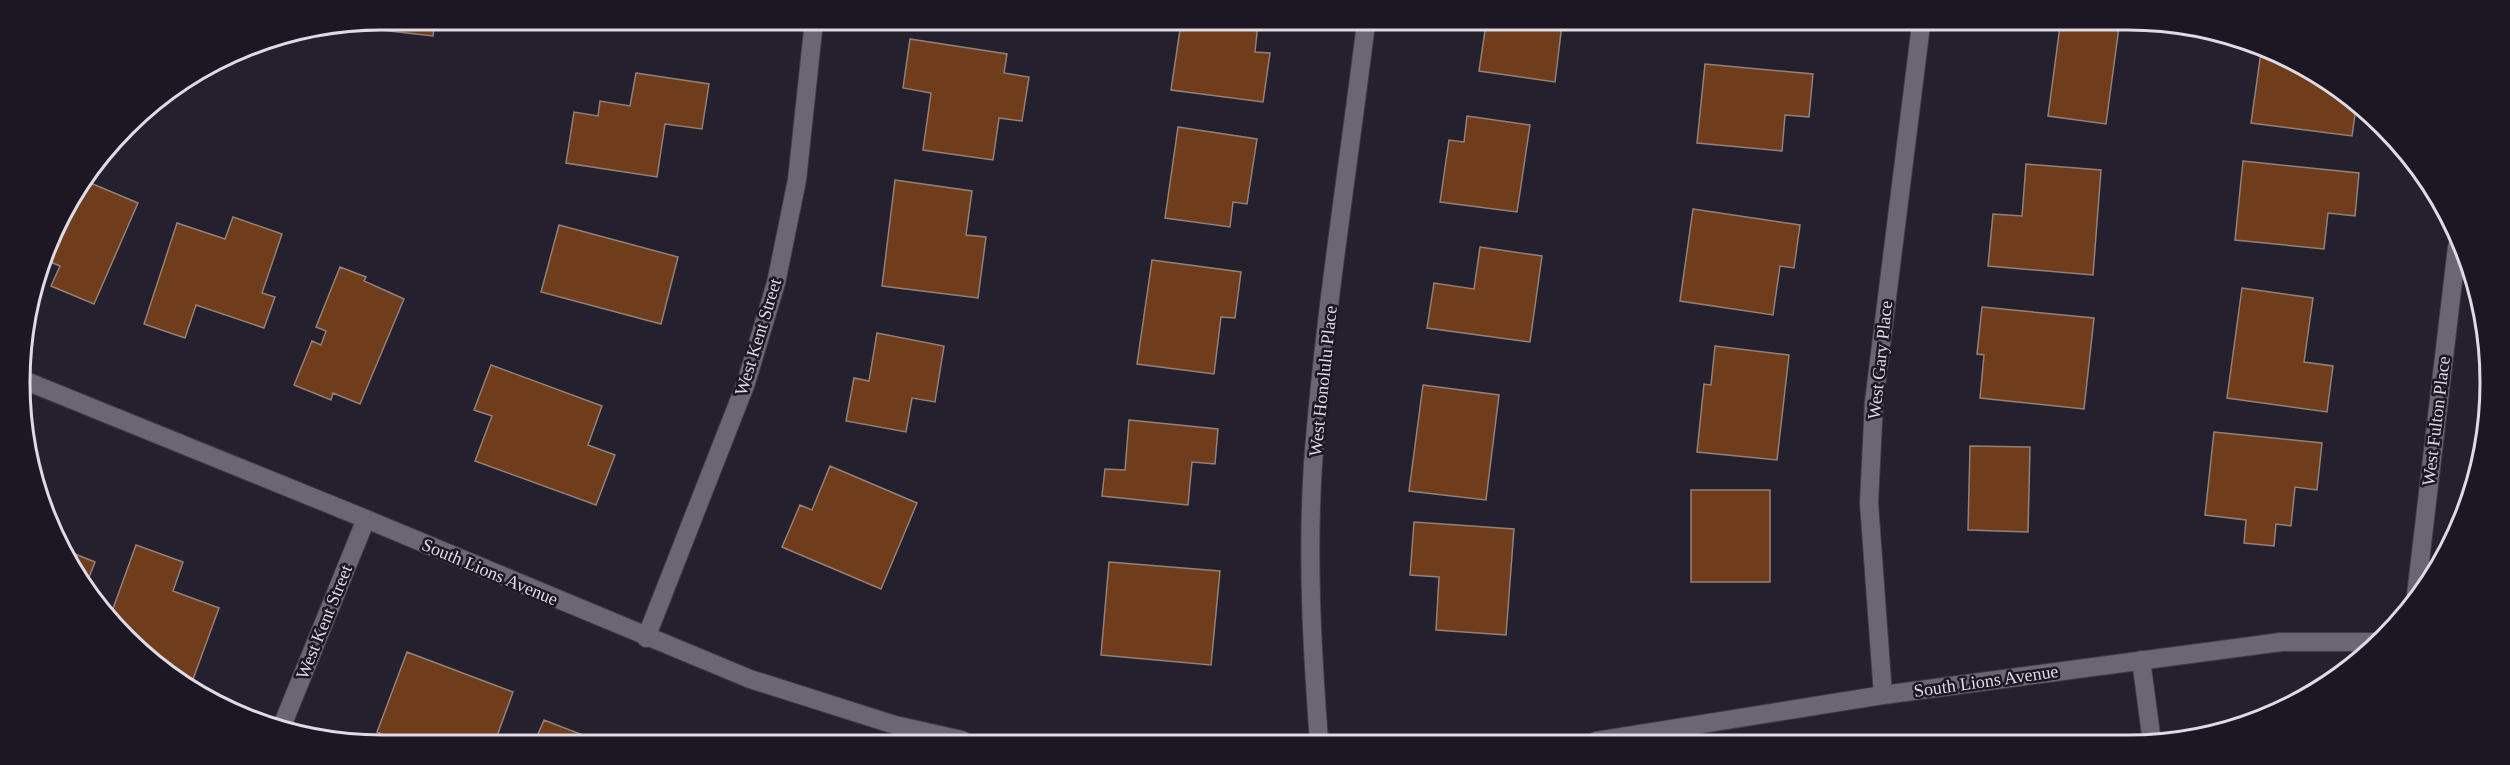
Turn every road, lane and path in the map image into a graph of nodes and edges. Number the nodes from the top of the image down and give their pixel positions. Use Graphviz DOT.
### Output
graph roads {
  1 [pos="813,30"];
  2 [pos="1365,30"];
  3 [pos="1920,30"];
  4 [pos="2456,256"];
  5 [pos="30,383"];
  6 [pos="366,519"];
  7 [pos="2417,583"];
  8 [pos="646,638"];
  9 [pos="2366,642"];
  10 [pos="2141,660"];
  11 [pos="1884,695"];
  12 [pos="284,721"];
  13 [pos="2151,734"];
  14 [pos="940,735"];
  15 [pos="1319,735"];
  16 [pos="1634,735"];
  1 -- 8 [label="street, West Kent Street"];
  2 -- 15 [label="street, West Honolulu Place"];
  3 -- 11 [label="street, West Gary Place"];
  4 -- 7 [label="street, West Fulton Place"];
  5 -- 6 [label="street, South Lions Avenue"];
  6 -- 8 [label="street, South Lions Avenue"];
  6 -- 12 [label="street, West Kent Street"];
  8 -- 14 [label="street, South Lions Avenue"];
  9 -- 10 [label="street, South Lions Avenue"];
  10 -- 11 [label="street, South Lions Avenue"];
  10 -- 13 [label="street"];
  11 -- 16 [label="street, South Lions Avenue"];
}
